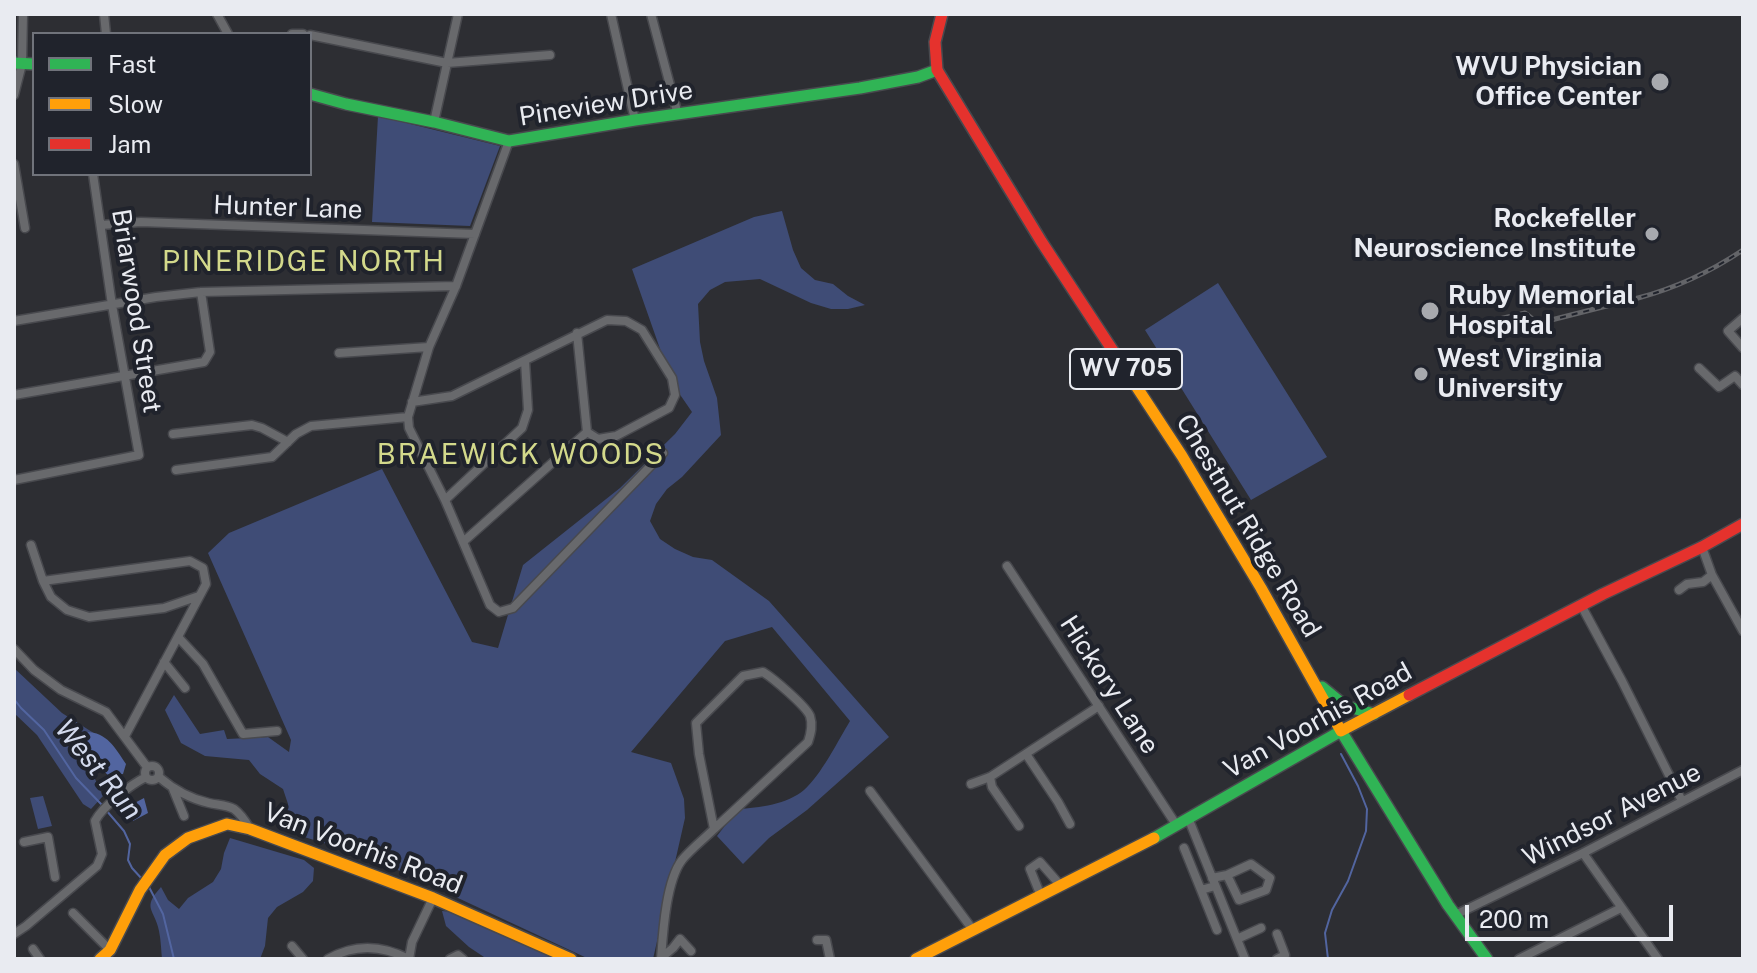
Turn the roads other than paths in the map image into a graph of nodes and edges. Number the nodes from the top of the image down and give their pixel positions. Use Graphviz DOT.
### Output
graph roads {
  1 [pos="23,14"];
  2 [pos="217,14"];
  3 [pos="458,14"];
  4 [pos="611,14"];
  5 [pos="651,14"];
  6 [pos="942,14"];
  7 [pos="227,32"];
  8 [pos="312,35"];
  9 [pos="550,55"];
  10 [pos="447,63"];
  11 [pos="23,64"];
  12 [pos="937,70"];
  13 [pos="14,95"];
  14 [pos="312,95"];
  15 [pos="678,115"];
  16 [pos="635,120"];
  17 [pos="434,122"];
  18 [pos="509,141"];
  19 [pos="14,164"];
  20 [pos="93,176"];
  21 [pos="101,225"];
  22 [pos="25,228"];
  23 [pos="475,234"];
  24 [pos="456,286"];
  25 [pos="201,292"];
  26 [pos="112,305"];
  27 [pos="1743,318"];
  28 [pos="14,321"];
  29 [pos="577,333"];
  30 [pos="429,347"];
  31 [pos="1743,348"];
  32 [pos="339,353"];
  33 [pos="525,361"];
  34 [pos="1699,368"];
  35 [pos="126,376"];
  36 [pos="1743,385"];
  37 [pos="14,395"];
  38 [pos="412,402"];
  39 [pos="408,417"];
  40 [pos="587,432"];
  41 [pos="173,434"];
  42 [pos="288,442"];
  43 [pos="663,453"];
  44 [pos="176,470"];
  45 [pos="14,480"];
  46 [pos="445,500"];
  47 [pos="1743,524"];
  48 [pos="463,542"];
  49 [pos="31,545"];
  50 [pos="1702,547"];
  51 [pos="1007,566"];
  52 [pos="1712,575"];
  53 [pos="43,581"];
  54 [pos="1679,590"];
  55 [pos="199,596"];
  56 [pos="1581,605"];
  57 [pos="1743,631"];
  58 [pos="178,637"];
  59 [pos="14,649"];
  60 [pos="164,662"];
  61 [pos="1312,677"];
  62 [pos="185,688"];
  63 [pos="1099,706"];
  64 [pos="1374,714"];
  65 [pos="277,731"];
  66 [pos="1341,731"];
  67 [pos="125,736"];
  68 [pos="1026,754"];
  69 [pos="146,772"];
  70 [pos="1742,773"];
  71 [pos="990,777"];
  72 [pos="971,784"];
  73 [pos="173,788"];
  74 [pos="870,791"];
  75 [pos="1682,801"];
  76 [pos="184,816"];
  77 [pos="1189,820"];
  78 [pos="1070,824"];
  79 [pos="1019,826"];
  80 [pos="1177,826"];
  81 [pos="250,829"];
  82 [pos="714,829"];
  83 [pos="24,842"];
  84 [pos="1184,848"];
  85 [pos="1583,853"];
  86 [pos="1227,875"];
  87 [pos="55,877"];
  88 [pos="1214,882"];
  89 [pos="1061,886"];
  90 [pos="1201,890"];
  91 [pos="1041,896"];
  92 [pos="433,898"];
  93 [pos="1621,908"];
  94 [pos="73,913"];
  95 [pos="1455,915"];
  96 [pos="1261,928"];
  97 [pos="973,930"];
  98 [pos="1217,930"];
  99 [pos="14,934"];
  100 [pos="1277,934"];
  101 [pos="1237,939"];
  102 [pos="817,940"];
  103 [pos="292,946"];
  104 [pos="33,949"];
  105 [pos="691,951"];
  106 [pos="354,954"];
  107 [pos="105,955"];
  108 [pos="661,958"];
  109 [pos="40,959"];
  110 [pos="303,959"];
  111 [pos="328,959"];
  112 [pos="450,959"];
  113 [pos="463,959"];
  114 [pos="571,959"];
  115 [pos="830,959"];
  116 [pos="916,959"];
  117 [pos="1245,959"];
  118 [pos="1277,959"];
  119 [pos="1487,959"];
  120 [pos="1519,959"];
  121 [pos="1658,959"];
  1 -- 11 [label="street"];
  2 -- 7 [label="street"];
  3 -- 10 [label="street"];
  4 -- 16 [label="street"];
  5 -- 15 [label="street"];
  6 -- 12 [label="street"];
  8 -- 10 [label="street"];
  9 -- 10 [label="street"];
  10 -- 17 [label="street"];
  11 -- 13 [label="street"];
  12 -- 15 [label="street, Pineview Drive"];
  12 -- 61 [label="street, Chestnut Ridge Road / WV 705"];
  14 -- 17 [label="street"];
  15 -- 16 [label="street, Pineview Drive"];
  16 -- 18 [label="street, Pineview Drive"];
  17 -- 18 [label="street"];
  18 -- 23 [label="street, Pineview Drive"];
  19 -- 22 [label="street"];
  20 -- 21 [label="street, Briarwood Street"];
  21 -- 23 [label="street, Hunter Lane"];
  21 -- 26 [label="street, Briarwood Street"];
  23 -- 24 [label="street, Pineview Drive"];
  24 -- 25 [label="street"];
  24 -- 30 [label="street, Pineview Drive"];
  25 -- 26 [label="street"];
  25 -- 35 [label="street"];
  26 -- 28 [label="street"];
  26 -- 35 [label="street, Briarwood Street"];
  27 -- 31 [label="street"];
  29 -- 33 [label="street"];
  29 -- 40 [label="street"];
  29 -- 40 [label="street"];
  30 -- 32 [label="street"];
  30 -- 38 [label="street, Pineview Drive"];
  33 -- 38 [label="street"];
  33 -- 46 [label="street"];
  34 -- 36 [label="street"];
  35 -- 37 [label="street"];
  35 -- 45 [label="street, Briarwood Street"];
  38 -- 39 [label="street, Pineview Drive"];
  39 -- 42 [label="street"];
  39 -- 46 [label="street"];
  40 -- 48 [label="street"];
  41 -- 42 [label="street"];
  42 -- 44 [label="street"];
  43 -- 48 [label="street"];
  46 -- 48 [label="street"];
  47 -- 50 [label="street, Van Voorhis Road"];
  49 -- 53 [label="street"];
  50 -- 52 [label="street"];
  50 -- 56 [label="street, Van Voorhis Road"];
  51 -- 63 [label="street, Hickory Lane"];
  52 -- 54 [label="street"];
  52 -- 57 [label="street"];
  53 -- 55 [label="street"];
  53 -- 55 [label="street"];
  55 -- 58 [label="street"];
  56 -- 64 [label="street, Van Voorhis Road"];
  56 -- 75 [label="street"];
  58 -- 60 [label="street"];
  58 -- 65 [label="street"];
  59 -- 67 [label="street"];
  60 -- 62 [label="street"];
  60 -- 67 [label="street"];
  61 -- 64 [label="street"];
  61 -- 66 [label="street, Chestnut Ridge Road / WV 705"];
  63 -- 68 [label="street"];
  63 -- 80 [label="street, Hickory Lane"];
  64 -- 66 [label="street, Van Voorhis Road"];
  66 -- 77 [label="street, Van Voorhis Road"];
  66 -- 95 [label="street, Chestnut Ridge Road"];
  67 -- 69 [label="street"];
  68 -- 71 [label="street"];
  68 -- 78 [label="street"];
  69 -- 73 [label="street"];
  69 -- 99 [label="street"];
  70 -- 75 [label="street, Windsor Avenue"];
  71 -- 72 [label="street"];
  71 -- 79 [label="street"];
  73 -- 76 [label="street"];
  73 -- 81 [label="street"];
  74 -- 97 [label="street"];
  75 -- 85 [label="street, Windsor Avenue"];
  77 -- 80 [label="street, Van Voorhis Road"];
  77 -- 88 [label="street"];
  80 -- 89 [label="street, Van Voorhis Road"];
  81 -- 92 [label="street, Van Voorhis Road"];
  81 -- 107 [label="street, Van Voorhis Road"];
  82 -- 82 [label="street"];
  82 -- 108 [label="street"];
  83 -- 87 [label="street"];
  84 -- 90 [label="street"];
  85 -- 93 [label="street"];
  85 -- 95 [label="street, Windsor Avenue"];
  86 -- 86 [label="street"];
  86 -- 88 [label="street"];
  88 -- 90 [label="street"];
  88 -- 101 [label="street"];
  89 -- 91 [label="street, Van Voorhis Road"];
  89 -- 91 [label="street"];
  90 -- 98 [label="street"];
  91 -- 97 [label="street, Van Voorhis Road"];
  92 -- 106 [label="street"];
  92 -- 114 [label="street, Van Voorhis Road"];
  93 -- 120 [label="street"];
  93 -- 121 [label="street"];
  94 -- 107 [label="street"];
  95 -- 119 [label="street, Chestnut Ridge Road"];
  96 -- 101 [label="street"];
  97 -- 116 [label="street, Van Voorhis Road"];
  100 -- 118 [label="street"];
  101 -- 117 [label="street"];
  102 -- 115 [label="street"];
  103 -- 110 [label="street"];
  104 -- 109 [label="street"];
  105 -- 108 [label="street"];
  106 -- 111 [label="street"];
  112 -- 113 [label="street"];
}
